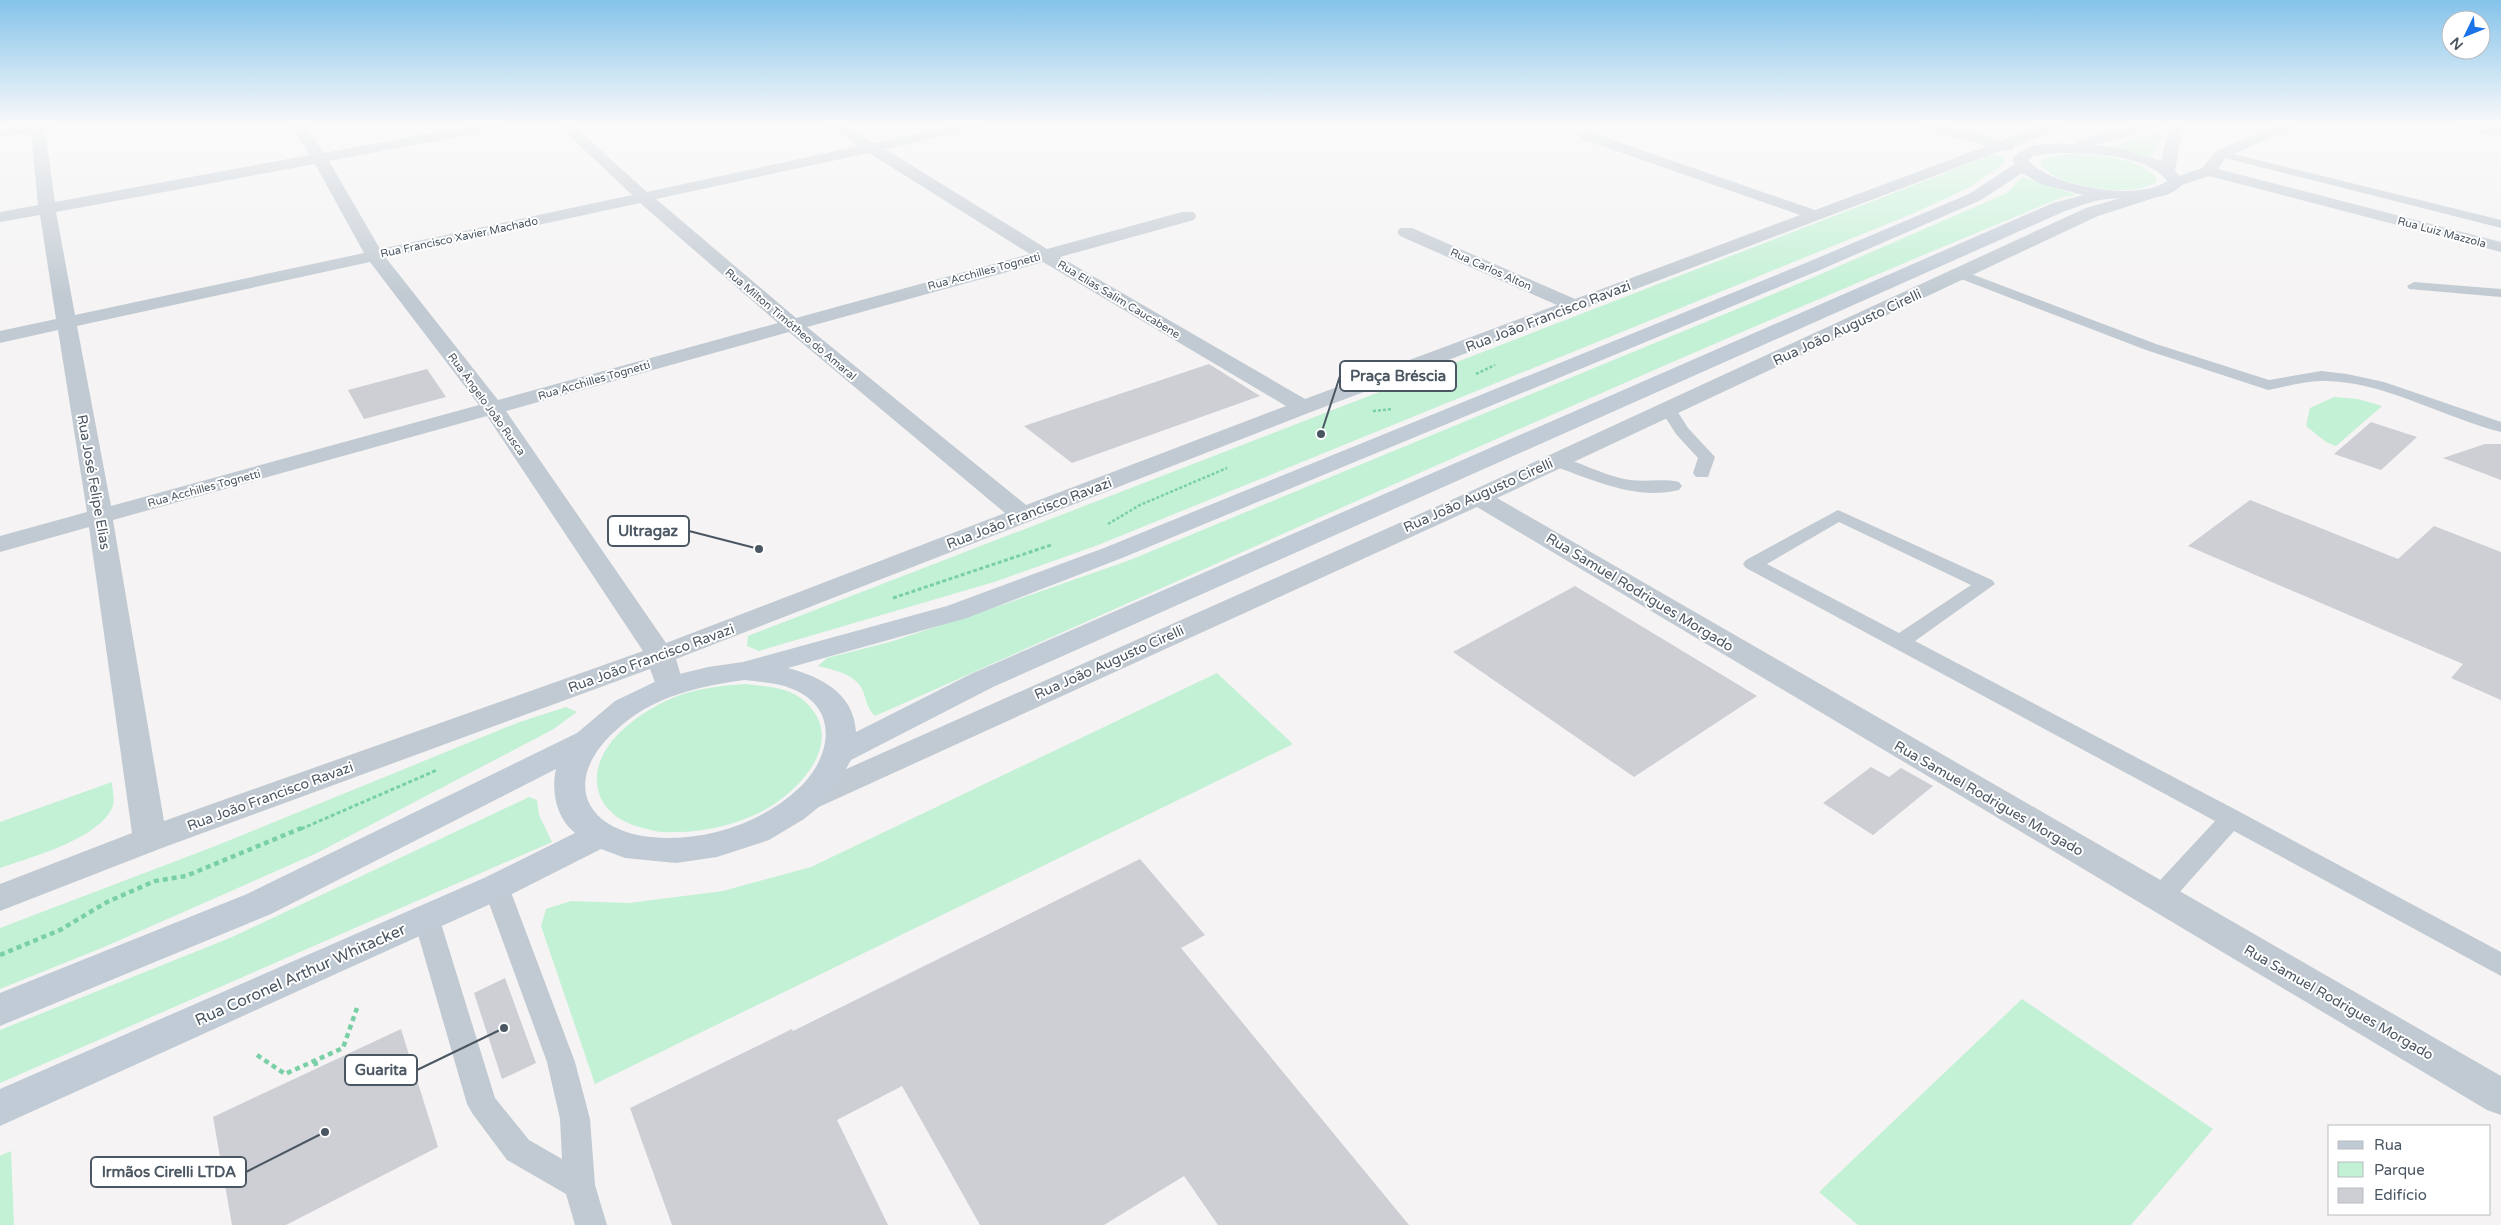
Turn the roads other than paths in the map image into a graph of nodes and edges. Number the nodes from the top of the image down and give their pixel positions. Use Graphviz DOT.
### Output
graph roads {
  1 [pos="45,182"];
  2 [pos="185,182"];
  3 [pos="333,182"];
  4 [pos="626,182"];
  5 [pos="711,182"];
  6 [pos="926,182"];
  7 [pos="1721,182"];
  8 [pos="1905,182"];
  9 [pos="1995,182"];
  10 [pos="2053,182"];
  11 [pos="2172,182"];
  12 [pos="2251,182"];
  13 [pos="2334,182"];
  14 [pos="2105,194"];
  15 [pos="2148,196"];
  16 [pos="642,197"];
  17 [pos="47,208"];
  18 [pos="1816,215"];
  19 [pos="1188,216"];
  20 [pos="0,217"];
  21 [pos="2501,224"];
  22 [pos="1406,232"];
  23 [pos="2501,247"];
  24 [pos="1044,255"];
  25 [pos="375,256"];
  26 [pos="1961,274"];
  27 [pos="2414,286"];
  28 [pos="2501,293"];
  29 [pos="1575,306"];
  30 [pos="66,323"];
  31 [pos="791,324"];
  32 [pos="0,337"];
  33 [pos="493,408"];
  34 [pos="1302,408"];
  35 [pos="1668,409"];
  36 [pos="2501,426"];
  37 [pos="1556,460"];
  38 [pos="1702,473"];
  39 [pos="1673,486"];
  40 [pos="1478,497"];
  41 [pos="100,516"];
  42 [pos="1024,516"];
  43 [pos="0,544"];
  44 [pos="1900,642"];
  45 [pos="660,655"];
  46 [pos="744,671"];
  47 [pos="669,686"];
  48 [pos="588,740"];
  49 [pos="840,753"];
  50 [pos="810,798"];
  51 [pos="2232,818"];
  52 [pos="598,836"];
  53 [pos="150,839"];
  54 [pos="496,887"];
  55 [pos="2160,897"];
  56 [pos="0,898"];
  57 [pos="426,917"];
  58 [pos="2501,965"];
  59 [pos="0,1010"];
  60 [pos="2501,1098"];
  61 [pos="0,1108"];
  62 [pos="579,1185"];
  63 [pos="591,1225"];
  1 -- 17 [label="street, Rua José Felipe Elias"];
  2 -- 17 [label="street"];
  3 -- 25 [label="street, Rua Ângelo João Rusca"];
  4 -- 16 [label="street, Rua Milton Timótheo do Amaral"];
  5 -- 16 [label="street, Rua Francisco Xavier Machado"];
  6 -- 24 [label="street, Rua Elias Salim Caucabene"];
  7 -- 18 [label="street"];
  8 -- 18 [label="street, Rua João Francisco Ravazi"];
  9 -- 46 [label="main road"];
  10 -- 14 [label="main road"];
  11 -- 15 [label="main road"];
  12 -- 23 [label="street, Rua Luiz Mazzola"];
  13 -- 21 [label="lane"];
  14 -- 15 [label="main road"];
  14 -- 49 [label="main road"];
  15 -- 26 [label="street, Rua João Augusto Cirelli"];
  16 -- 25 [label="street, Rua Francisco Xavier Machado"];
  16 -- 31 [label="street, Rua Milton Timótheo do Amaral"];
  17 -- 20 [label="street"];
  17 -- 30 [label="street, Rua José Felipe Elias"];
  18 -- 29 [label="street, Rua João Francisco Ravazi"];
  19 -- 24 [label="street, Rua Acchilles Tognetti"];
  22 -- 29 [label="street, Rua Carlos Alton"];
  24 -- 31 [label="street, Rua Acchilles Tognetti"];
  24 -- 34 [label="street, Rua Elias Salim Caucabene"];
  25 -- 30 [label="street, Rua Francisco Xavier Machado"];
  25 -- 33 [label="street, Rua Ângelo João Rusca"];
  26 -- 35 [label="street, Rua João Augusto Cirelli"];
  26 -- 36 [label="lane"];
  27 -- 28 [label="lane"];
  29 -- 34 [label="street, Rua João Francisco Ravazi"];
  30 -- 32 [label="street, Rua Francisco Xavier Machado"];
  30 -- 41 [label="street, Rua José Felipe Elias"];
  31 -- 33 [label="street, Rua Acchilles Tognetti"];
  31 -- 42 [label="street, Rua Milton Timótheo do Amaral"];
  33 -- 41 [label="street, Rua Acchilles Tognetti"];
  33 -- 45 [label="street, Rua Ângelo João Rusca"];
  34 -- 42 [label="street, Rua João Francisco Ravazi"];
  35 -- 37 [label="street, Rua João Augusto Cirelli"];
  35 -- 38 [label="lane"];
  37 -- 39 [label="lane"];
  37 -- 40 [label="street, Rua João Augusto Cirelli"];
  40 -- 50 [label="street, Rua João Augusto Cirelli"];
  40 -- 55 [label="street, Rua Samuel Rodrigues Morgado"];
  41 -- 43 [label="street, Rua Acchilles Tognetti"];
  41 -- 53 [label="street, Rua José Felipe Elias"];
  42 -- 45 [label="street, Rua João Francisco Ravazi"];
  44 -- 44 [label="lane"];
  44 -- 51 [label="lane"];
  45 -- 47 [label="street, Rua Ângelo João Rusca"];
  45 -- 53 [label="street, Rua João Francisco Ravazi"];
  46 -- 47 [label="main road"];
  46 -- 49 [label="main road"];
  47 -- 48 [label="main road"];
  48 -- 52 [label="main road"];
  48 -- 59 [label="main road"];
  49 -- 50 [label="main road"];
  50 -- 52 [label="main road"];
  51 -- 55 [label="lane"];
  51 -- 58 [label="lane"];
  52 -- 54 [label="main road, Rua Coronel Arthur Whitacker"];
  53 -- 56 [label="street, Rua João Francisco Ravazi"];
  54 -- 57 [label="main road, Rua Coronel Arthur Whitacker"];
  54 -- 62 [label="lane"];
  55 -- 60 [label="street, Rua Samuel Rodrigues Morgado"];
  57 -- 61 [label="main road, Rua Coronel Arthur Whitacker"];
  57 -- 62 [label="lane"];
  62 -- 63 [label="lane"];
}
